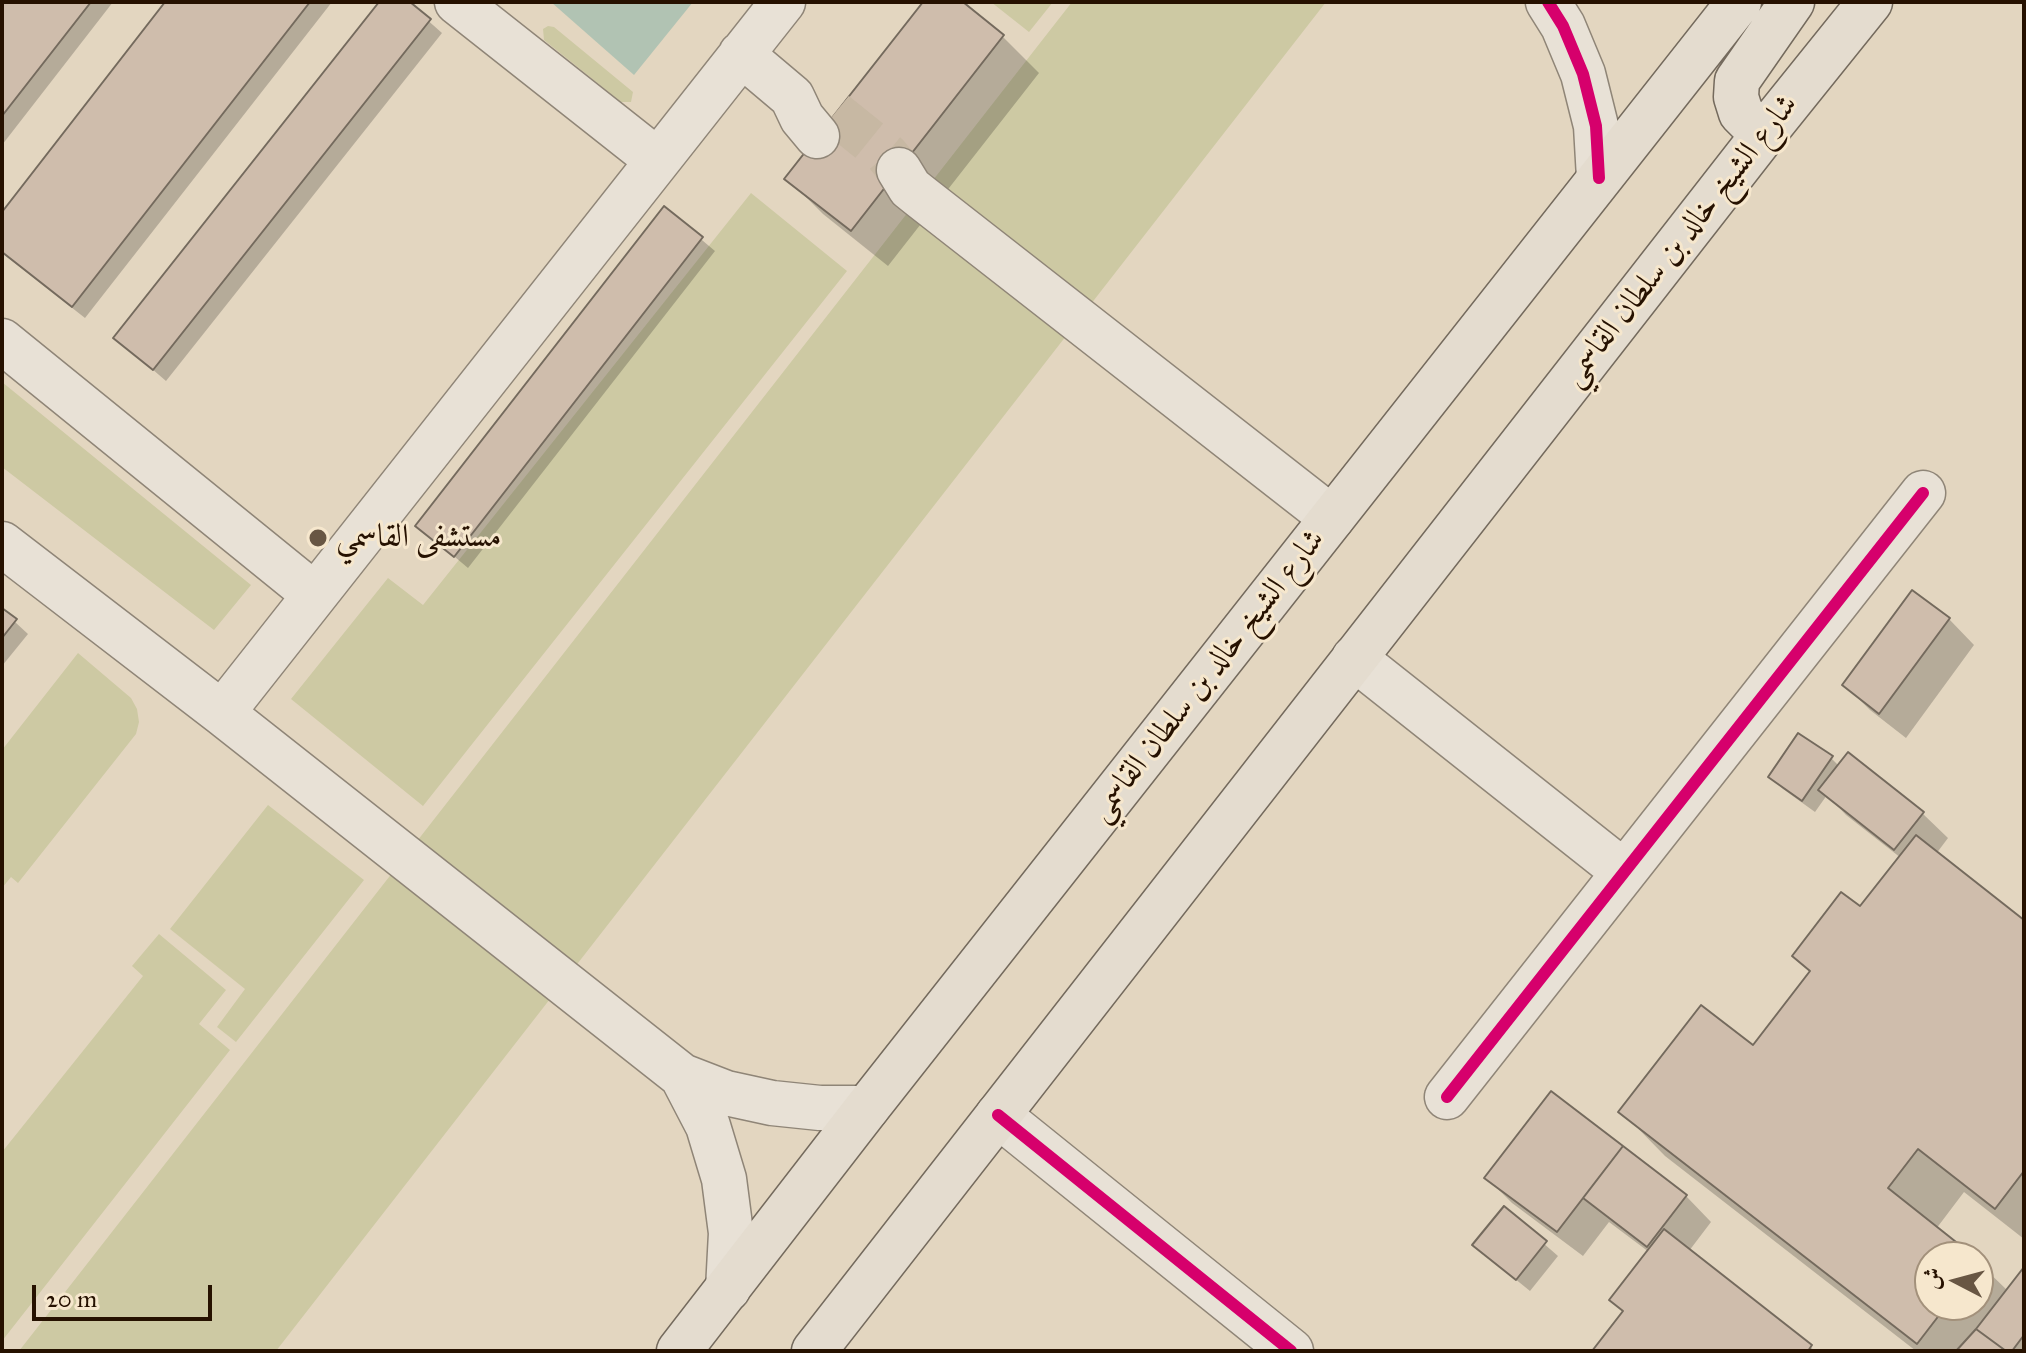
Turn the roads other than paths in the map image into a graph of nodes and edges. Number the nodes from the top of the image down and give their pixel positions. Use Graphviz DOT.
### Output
graph roads {
  1 [pos="457,2"];
  2 [pos="783,2"];
  3 [pos="1548,2"];
  4 [pos="1739,2"];
  5 [pos="1792,2"];
  6 [pos="1870,2"];
  7 [pos="741,54"];
  8 [pos="826,125"];
  9 [pos="1767,130"];
  10 [pos="657,160"];
  11 [pos="1599,178"];
  12 [pos="898,181"];
  13 [pos="2,341"];
  14 [pos="1923,493"];
  15 [pos="1332,518"];
  16 [pos="2,544"];
  17 [pos="315,595"];
  18 [pos="1354,658"];
  19 [pos="222,713"];
  20 [pos="1624,872"];
  21 [pos="682,1076"];
  22 [pos="1447,1097"];
  23 [pos="867,1108"];
  24 [pos="998,1115"];
  25 [pos="728,1289"];
  26 [pos="679,1351"];
  27 [pos="814,1351"];
  28 [pos="1291,1351"];
  1 -- 10 [label="street"];
  2 -- 7 [label="street"];
  3 -- 11 [label="street"];
  4 -- 11 [label="main road, شارع الشيخ خالد بن سلطان القاسمي"];
  5 -- 9 [label="main road"];
  6 -- 9 [label="main road, شارع الشيخ خالد بن سلطان القاسمي"];
  7 -- 8 [label="street"];
  7 -- 10 [label="street"];
  9 -- 18 [label="main road, شارع الشيخ خالد بن سلطان القاسمي"];
  10 -- 17 [label="street"];
  11 -- 15 [label="main road, شارع الشيخ خالد بن سلطان القاسمي"];
  12 -- 15 [label="street"];
  13 -- 17 [label="street"];
  14 -- 20 [label="street"];
  15 -- 23 [label="main road, شارع الشيخ خالد بن سلطان القاسمي"];
  16 -- 19 [label="street"];
  17 -- 19 [label="street"];
  18 -- 20 [label="street"];
  18 -- 24 [label="main road, شارع الشيخ خالد بن سلطان القاسمي"];
  19 -- 21 [label="street"];
  20 -- 22 [label="street"];
  21 -- 23 [label="street"];
  21 -- 25 [label="street"];
  23 -- 25 [label="main road, شارع الشيخ خالد بن سلطان القاسمي"];
  24 -- 27 [label="main road, شارع الشيخ خالد بن سلطان القاسمي"];
  24 -- 28 [label="street"];
  25 -- 26 [label="main road, شارع الشيخ خالد بن سلطان القاسمي"];
}
